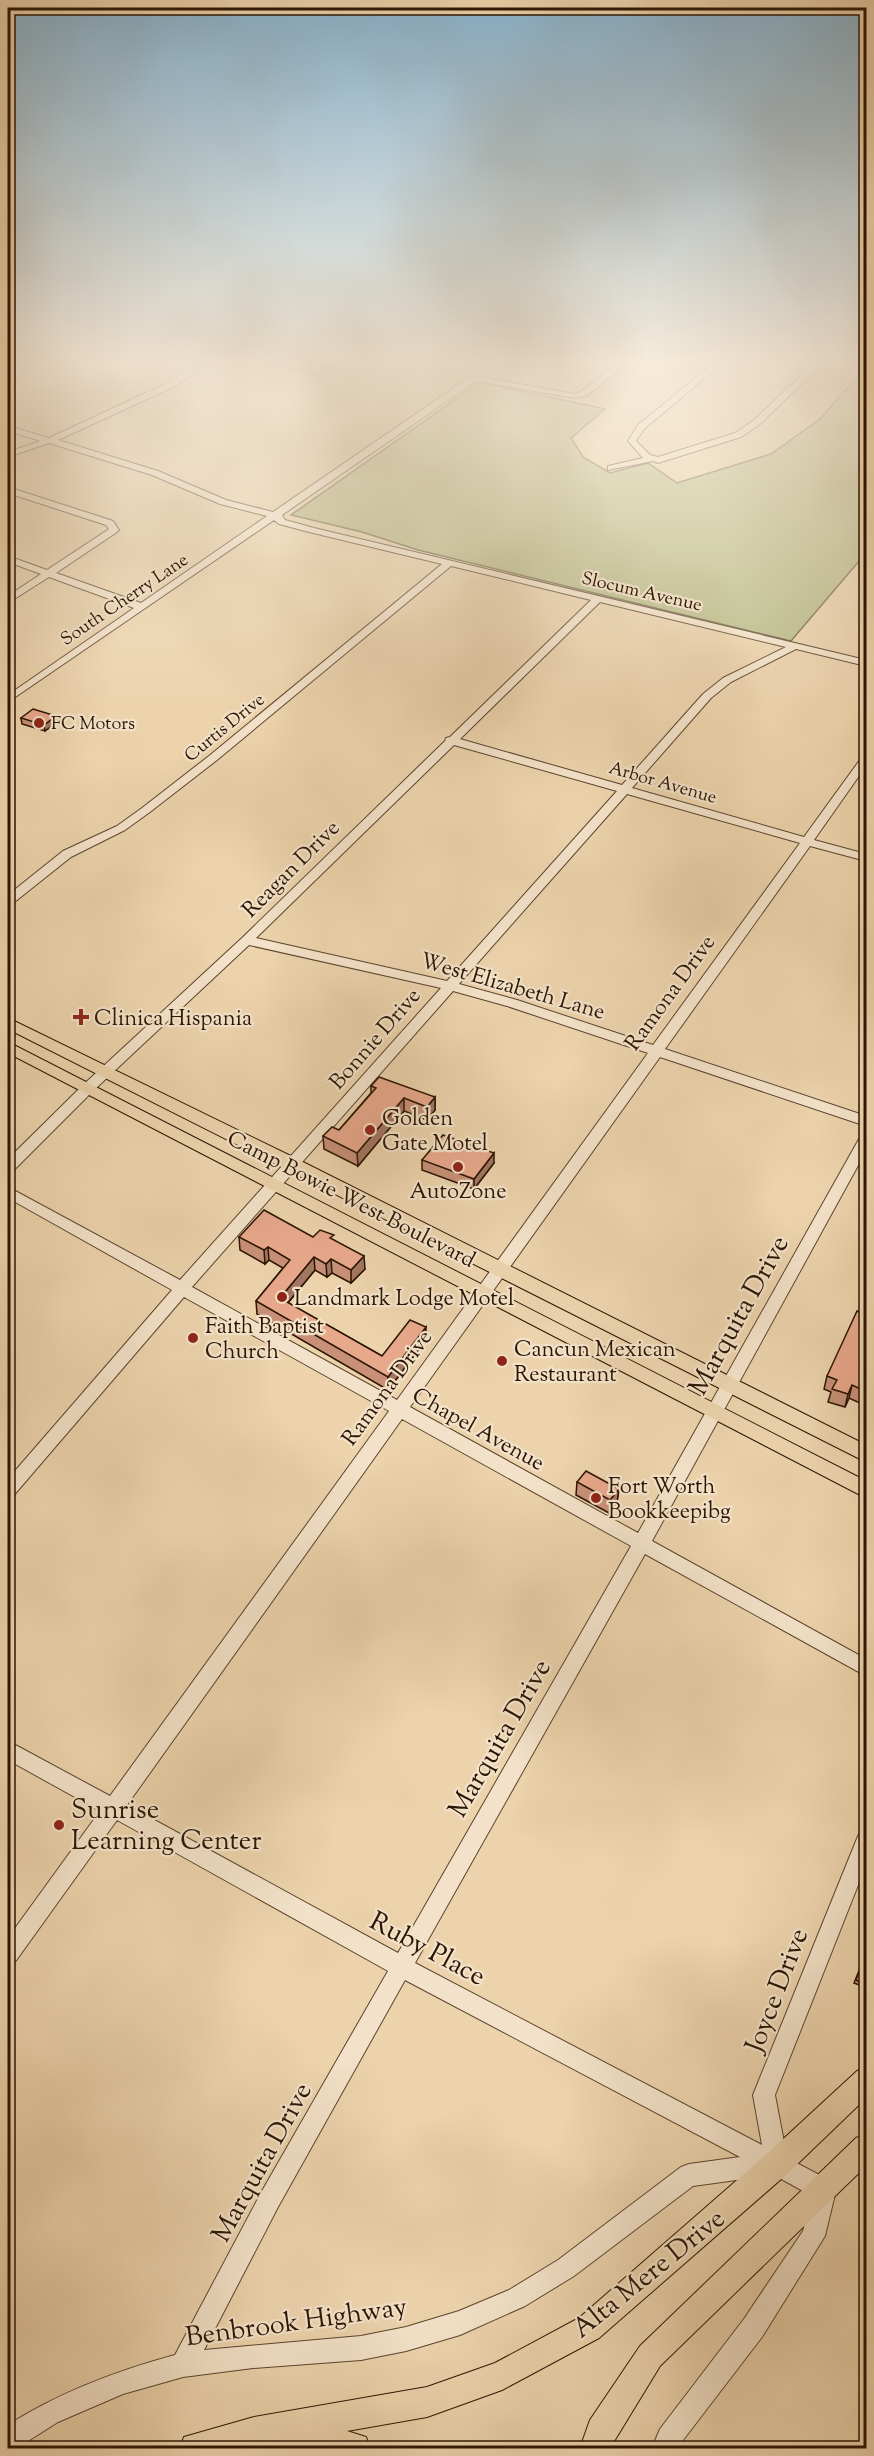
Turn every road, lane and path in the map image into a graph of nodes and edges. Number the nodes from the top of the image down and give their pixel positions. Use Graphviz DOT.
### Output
graph roads {
  1 [pos="166,478"];
  2 [pos="330,478"];
  3 [pos="8,490"];
  4 [pos="275,516"];
  5 [pos="8,559"];
  6 [pos="450,562"];
  7 [pos="48,574"];
  8 [pos="599,598"];
  9 [pos="8,600"];
  10 [pos="142,607"];
  11 [pos="797,645"];
  12 [pos="867,663"];
  13 [pos="8,699"];
  14 [pos="450,740"];
  15 [pos="867,759"];
  16 [pos="625,790"];
  17 [pos="808,842"];
  18 [pos="867,858"];
  19 [pos="8,901"];
  20 [pos="246,941"];
  21 [pos="451,986"];
  22 [pos="8,1023"];
  23 [pos="8,1047"];
  24 [pos="656,1051"];
  25 [pos="105,1072"];
  26 [pos="88,1088"];
  27 [pos="867,1121"];
  28 [pos="867,1139"];
  29 [pos="293,1164"];
  30 [pos="8,1167"];
  31 [pos="273,1185"];
  32 [pos="8,1192"];
  33 [pos="500,1268"];
  34 [pos="182,1288"];
  35 [pos="483,1292"];
  36 [pos="729,1385"];
  37 [pos="399,1409"];
  38 [pos="715,1414"];
  39 [pos="867,1454"];
  40 [pos="8,1490"];
  41 [pos="867,1491"];
  42 [pos="640,1543"];
  43 [pos="867,1668"];
  44 [pos="8,1750"];
  45 [pos="114,1807"];
  46 [pos="867,1841"];
  47 [pos="8,1955"];
  48 [pos="400,1966"];
  49 [pos="867,2080"];
  50 [pos="867,2148"];
  51 [pos="777,2164"];
  52 [pos="825,2190"];
  53 [pos="183,2365"];
  54 [pos="288,2428"];
  55 [pos="8,2439"];
  56 [pos="667,2443"];
  57 [pos="195,2448"];
  58 [pos="355,2448"];
  59 [pos="595,2448"];
  1 -- 4 [label="street, Slocum Avenue"];
  2 -- 4 [label="street, South Cherry Lane"];
  3 -- 7 [label="street"];
  4 -- 6 [label="street, Slocum Avenue"];
  4 -- 10 [label="street, South Cherry Lane"];
  5 -- 7 [label="street"];
  6 -- 8 [label="street, Slocum Avenue"];
  6 -- 19 [label="street, Curtis Drive"];
  7 -- 9 [label="street"];
  7 -- 10 [label="street"];
  8 -- 11 [label="street, Slocum Avenue"];
  8 -- 14 [label="street, Reagan Drive"];
  10 -- 13 [label="street, South Cherry Lane"];
  11 -- 12 [label="street, Slocum Avenue"];
  11 -- 16 [label="street, Bonnie Drive"];
  14 -- 16 [label="street, Arbor Avenue"];
  14 -- 20 [label="street, Reagan Drive"];
  15 -- 17 [label="street, Ramona Drive"];
  16 -- 17 [label="street, Arbor Avenue"];
  16 -- 21 [label="street, Bonnie Drive"];
  17 -- 18 [label="street, Arbor Avenue"];
  17 -- 24 [label="street, Ramona Drive"];
  20 -- 21 [label="street, West Elizabeth Lane"];
  20 -- 25 [label="street, Reagan Drive"];
  21 -- 24 [label="street, West Elizabeth Lane"];
  21 -- 29 [label="street, Bonnie Drive"];
  22 -- 25 [label="main road, Camp Bowie West Boulevard"];
  23 -- 26 [label="main road, Camp Bowie West Boulevard"];
  24 -- 27 [label="street, West Elizabeth Lane"];
  24 -- 33 [label="street, Ramona Drive"];
  25 -- 26 [label="street, Reagan Drive"];
  25 -- 29 [label="main road, Camp Bowie West Boulevard"];
  26 -- 30 [label="street, Reagan Drive"];
  26 -- 31 [label="main road, Camp Bowie West Boulevard"];
  28 -- 36 [label="street, Marquita Drive"];
  29 -- 31 [label="street, Bonnie Drive"];
  29 -- 33 [label="main road, Camp Bowie West Boulevard"];
  31 -- 34 [label="street, Bonnie Drive"];
  31 -- 35 [label="main road, Camp Bowie West Boulevard"];
  32 -- 34 [label="street, Chapel Avenue"];
  33 -- 35 [label="street, Ramona Drive"];
  33 -- 36 [label="main road, Camp Bowie West Boulevard"];
  34 -- 37 [label="street, Chapel Avenue"];
  34 -- 40 [label="street, Bonnie Drive"];
  35 -- 37 [label="street, Ramona Drive"];
  35 -- 38 [label="main road, Camp Bowie West Boulevard"];
  36 -- 38 [label="street, Marquita Drive"];
  36 -- 39 [label="main road, Camp Bowie West Boulevard"];
  37 -- 42 [label="street, Chapel Avenue"];
  37 -- 45 [label="street, Ramona Drive"];
  38 -- 41 [label="main road, Camp Bowie West Boulevard"];
  38 -- 42 [label="street, Marquita Drive"];
  42 -- 43 [label="street, Chapel Avenue"];
  42 -- 48 [label="street, Marquita Drive"];
  44 -- 45 [label="street, Ruby Place"];
  45 -- 47 [label="street, Ramona Drive"];
  45 -- 48 [label="street, Ruby Place"];
  46 -- 51 [label="street, Joyce Drive"];
  48 -- 51 [label="street, Ruby Place"];
  48 -- 53 [label="street, Marquita Drive"];
  49 -- 51 [label="main road, Alta Mere Drive"];
  50 -- 52 [label="main road"];
  51 -- 52 [label="street, Ruby Place"];
  51 -- 53 [label="street, Benbrook Highway"];
  51 -- 54 [label="main road, Alta Mere Drive"];
  52 -- 56 [label="street"];
  52 -- 59 [label="main road"];
  53 -- 55 [label="street, Benbrook Highway"];
  54 -- 57 [label="main road, Alta Mere Drive"];
  54 -- 58 [label="main road"];
}
